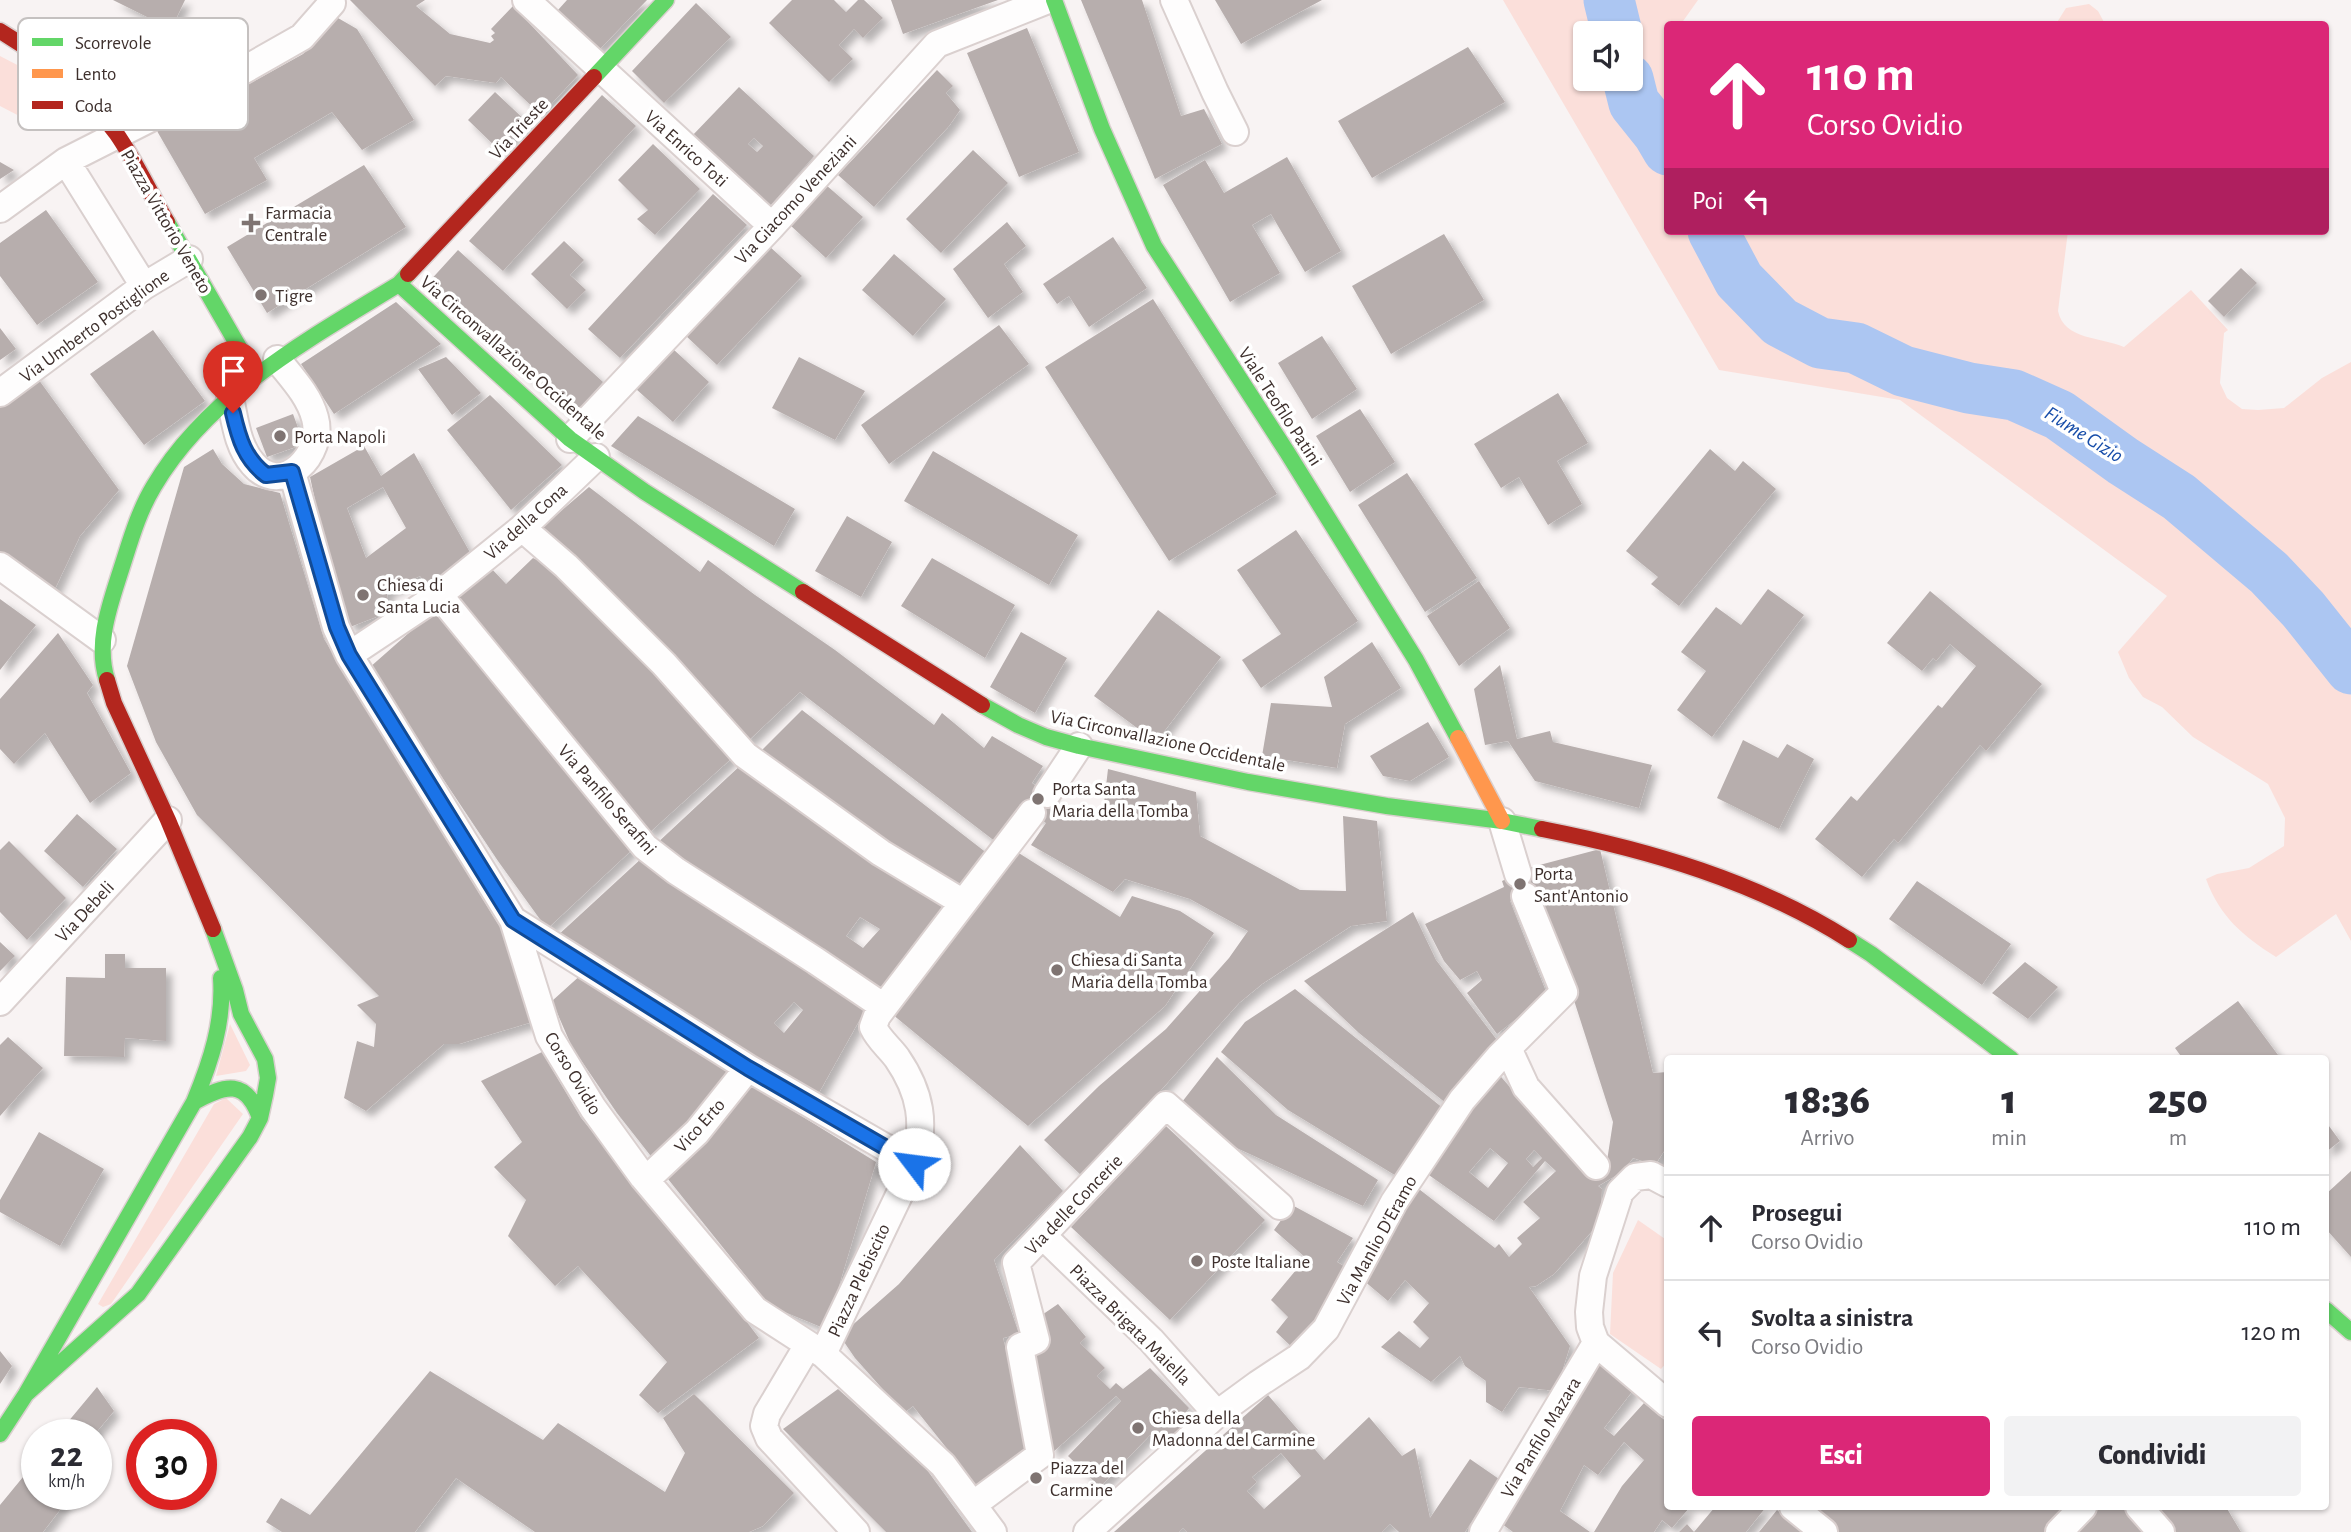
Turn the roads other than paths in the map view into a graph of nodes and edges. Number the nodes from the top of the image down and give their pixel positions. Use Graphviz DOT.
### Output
graph roads {
  1 [pos="526,0"];
  2 [pos="666,0"];
  3 [pos="1048,0"];
  4 [pos="1054,0"];
  5 [pos="1174,0"];
  6 [pos="332,3"];
  7 [pos="0,31"];
  8 [pos="18,43"];
  9 [pos="248,68"];
  10 [pos="601,70"];
  11 [pos="113,130"];
  12 [pos="127,130"];
  13 [pos="1235,132"];
  14 [pos="117,135"];
  15 [pos="66,162"];
  16 [pos="0,209"];
  17 [pos="772,226"];
  18 [pos="189,259"];
  19 [pos="399,284"];
  20 [pos="144,286"];
  21 [pos="277,359"];
  22 [pos="255,375"];
  23 [pos="0,393"];
  24 [pos="230,398"];
  25 [pos="570,439"];
  26 [pos="596,457"];
  27 [pos="292,472"];
  28 [pos="522,527"];
  29 [pos="0,566"];
  30 [pos="439,595"];
  31 [pos="102,640"];
  32 [pos="349,655"];
  33 [pos="1079,746"];
  34 [pos="168,820"];
  35 [pos="1502,821"];
  36 [pos="962,902"];
  37 [pos="513,920"];
  38 [pos="219,946"];
  39 [pos="0,1002"];
  40 [pos="880,1012"];
  41 [pos="1508,1048"];
  42 [pos="2006,1055"];
  43 [pos="748,1068"];
  44 [pos="194,1101"];
  45 [pos="260,1118"];
  46 [pos="914,1164"];
  47 [pos="1608,1179"];
  48 [pos="646,1180"];
  49 [pos="1664,1182"];
  50 [pos="1280,1206"];
  51 [pos="1043,1236"];
  52 [pos="89,1284"];
  53 [pos="2329,1313"];
  54 [pos="99,1329"];
  55 [pos="2351,1332"];
  56 [pos="1596,1343"];
  57 [pos="816,1349"];
  58 [pos="1664,1393"];
  59 [pos="26,1394"];
  60 [pos="1217,1414"];
  61 [pos="0,1434"];
  62 [pos="974,1504"];
  63 [pos="1797,1510"];
  64 [pos="2080,1510"];
  65 [pos="2142,1510"];
  66 [pos="856,1532"];
  67 [pos="993,1532"];
  68 [pos="1087,1532"];
  69 [pos="1483,1532"];
  70 [pos="1824,1532"];
  71 [pos="2059,1532"];
  72 [pos="2161,1532"];
  1 -- 10 [label="street, Via Enrico Toti"];
  2 -- 10 [label="main road, Via Trieste"];
  3 -- 17 [label="street, Via Giacomo Veneziani"];
  4 -- 35 [label="main road, Viale Teofilo Patini"];
  5 -- 13 [label="street"];
  6 -- 9 [label="street"];
  7 -- 8 [label="main road"];
  10 -- 17 [label="street, Via Enrico Toti"];
  10 -- 19 [label="main road, Via Trieste"];
  11 -- 14 [label="main road"];
  12 -- 14 [label="street"];
  14 -- 15 [label="street, Piazza Vittorio Veneto"];
  14 -- 18 [label="main road, Piazza Vittorio Veneto"];
  15 -- 16 [label="street, Piazza Vittorio Veneto"];
  15 -- 20 [label="street"];
  17 -- 25 [label="street, Via Giacomo Veneziani"];
  18 -- 20 [label="street, Via Umberto Postiglione"];
  18 -- 22 [label="main road, Piazza Vittorio Veneto"];
  19 -- 21 [label="main road, Via Circonvallazione Occidentale"];
  19 -- 25 [label="main road, Via Circonvallazione Occidentale"];
  20 -- 23 [label="street, Via Umberto Postiglione"];
  21 -- 22 [label="main road, Via Circonvallazione Occidentale"];
  21 -- 27 [label="street"];
  22 -- 24 [label="main road"];
  24 -- 27 [label="street"];
  24 -- 31 [label="main road"];
  25 -- 26 [label="main road, Via Circonvallazione Occidentale"];
  26 -- 28 [label="street, Via della Cona"];
  26 -- 33 [label="main road, Via Circonvallazione Occidentale"];
  27 -- 32 [label="street, Corso Ovidio"];
  28 -- 30 [label="street, Via della Cona"];
  28 -- 36 [label="street"];
  29 -- 31 [label="street"];
  30 -- 32 [label="street, Via della Cona"];
  30 -- 40 [label="street, Via Panfilo Serafini"];
  31 -- 34 [label="main road"];
  32 -- 37 [label="street, Corso Ovidio"];
  33 -- 35 [label="main road, Via Circonvallazione Occidentale"];
  33 -- 36 [label="street"];
  34 -- 38 [label="main road"];
  34 -- 39 [label="street, Via Debeli"];
  35 -- 41 [label="street, Via Manlio D'Eramo"];
  35 -- 42 [label="main road, Via Circonvallazione Occidentale"];
  36 -- 40 [label="street"];
  37 -- 43 [label="street"];
  37 -- 48 [label="street, Corso Ovidio"];
  38 -- 44 [label="main road"];
  38 -- 45 [label="main road"];
  40 -- 46 [label="street, Piazza Plebiscito"];
  41 -- 47 [label="street"];
  41 -- 60 [label="street, Via Manlio D'Eramo"];
  43 -- 46 [label="street"];
  43 -- 48 [label="street, Vico Erto"];
  44 -- 45 [label="main road"];
  44 -- 52 [label="main road"];
  45 -- 54 [label="main road"];
  46 -- 57 [label="street, Piazza Plebiscito"];
  47 -- 49 [label="street"];
  47 -- 56 [label="street"];
  48 -- 57 [label="street, Corso Ovidio"];
  50 -- 51 [label="street, Via delle Concerie"];
  51 -- 60 [label="street, Piazza Brigata Maiella"];
  51 -- 62 [label="street, Via delle Concerie"];
  52 -- 54 [label="main road"];
  52 -- 59 [label="main road"];
  53 -- 55 [label="main road"];
  54 -- 59 [label="main road"];
  56 -- 58 [label="street"];
  56 -- 69 [label="street, Via Panfilo Mazara"];
  57 -- 62 [label="street, Corso Ovidio"];
  57 -- 66 [label="street, Piazza Plebiscito"];
  59 -- 61 [label="main road"];
  60 -- 68 [label="street, Via Manlio D'Eramo"];
  62 -- 67 [label="street, Corso Ovidio"];
  63 -- 70 [label="street"];
  64 -- 71 [label="street"];
  65 -- 72 [label="street"];
}
